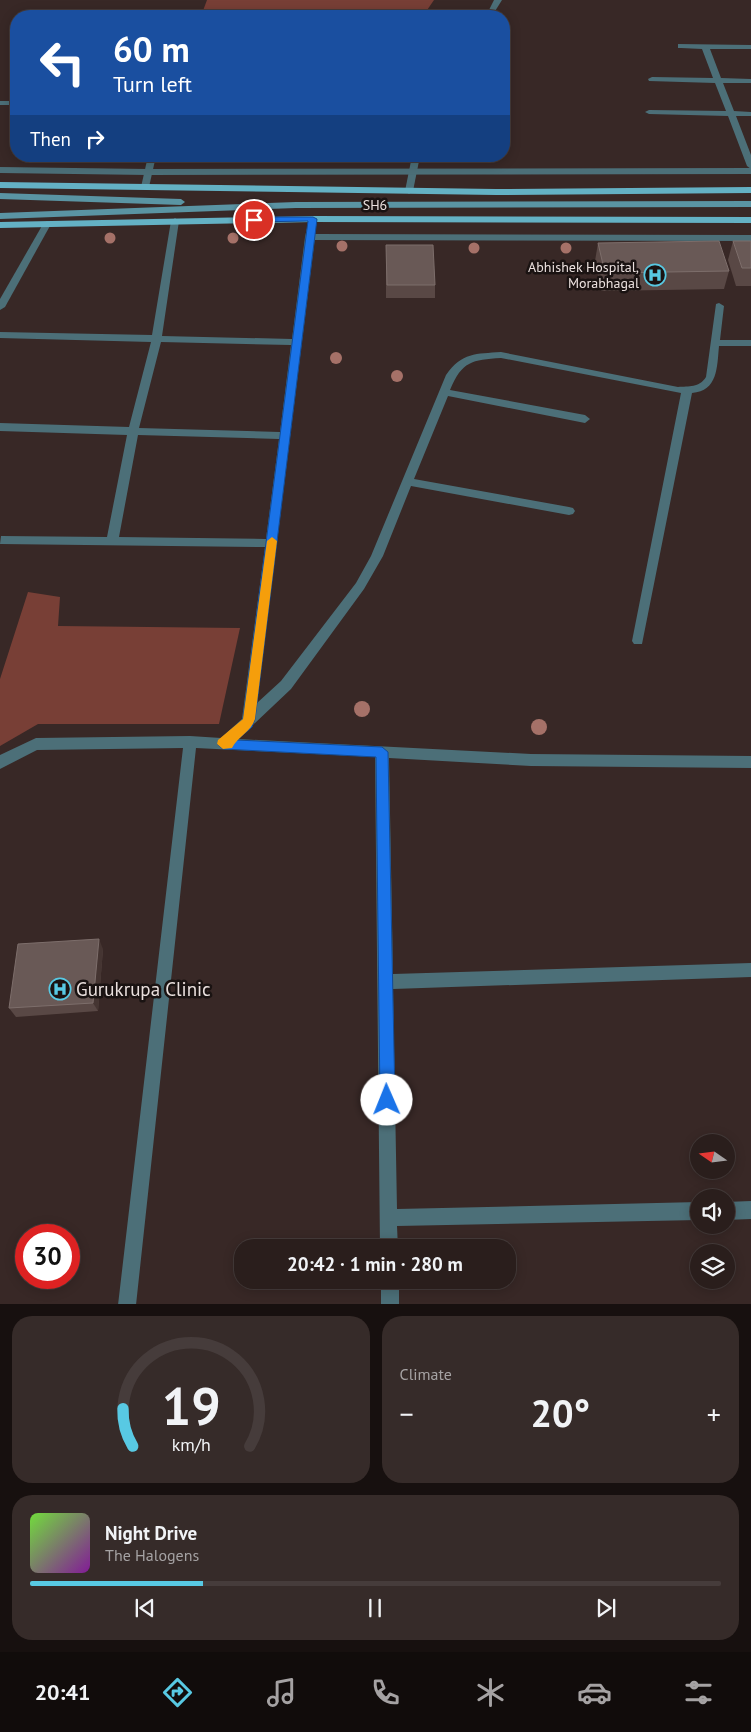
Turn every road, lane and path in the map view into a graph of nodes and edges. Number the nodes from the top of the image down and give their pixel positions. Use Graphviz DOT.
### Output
graph roads {
  1 [pos="681,46"];
  2 [pos="705,46"];
  3 [pos="751,47"];
  4 [pos="652,79"];
  5 [pos="718,81"];
  6 [pos="751,81"];
  7 [pos="649,112"];
  8 [pos="731,114"];
  9 [pos="751,114"];
  10 [pos="150,162"];
  11 [pos="415,162"];
  12 [pos="751,166"];
  13 [pos="0,170"];
  14 [pos="148,172"];
  15 [pos="751,172"];
  16 [pos="412,173"];
  17 [pos="0,185"];
  18 [pos="145,187"];
  19 [pos="751,190"];
  20 [pos="408,191"];
  21 [pos="0,196"];
  22 [pos="751,204"];
  23 [pos="296,205"];
  24 [pos="0,216"];
  25 [pos="313,219"];
  26 [pos="751,220"];
  27 [pos="175,221"];
  28 [pos="47,224"];
  29 [pos="0,225"];
  30 [pos="310,236"];
  31 [pos="751,238"];
  32 [pos="719,306"];
  33 [pos="0,307"];
  34 [pos="0,335"];
  35 [pos="157,338"];
  36 [pos="297,342"];
  37 [pos="716,343"];
  38 [pos="751,343"];
  39 [pos="687,390"];
  40 [pos="444,392"];
  41 [pos="585,419"];
  42 [pos="0,427"];
  43 [pos="133,432"];
  44 [pos="285,436"];
  45 [pos="408,482"];
  46 [pos="569,511"];
  47 [pos="1,540"];
  48 [pos="112,541"];
  49 [pos="272,543"];
  50 [pos="638,641"];
  51 [pos="249,719"];
  52 [pos="190,742"];
  53 [pos="223,744"];
  54 [pos="382,752"];
  55 [pos="751,762"];
  56 [pos="0,763"];
  57 [pos="751,970"];
  58 [pos="386,982"];
  59 [pos="751,1210"];
  60 [pos="690,1211"];
  61 [pos="735,1211"];
  62 [pos="389,1218"];
  63 [pos="389,1239"];
  64 [pos="390,1289"];
  65 [pos="127,1304"];
  66 [pos="390,1304"];
  1 -- 2 [label="street"];
  2 -- 3 [label="street"];
  2 -- 5 [label="street"];
  4 -- 5 [label="street"];
  5 -- 6 [label="street"];
  5 -- 8 [label="street"];
  7 -- 8 [label="street"];
  8 -- 9 [label="street"];
  8 -- 12 [label="street"];
  10 -- 14 [label="street"];
  11 -- 16 [label="street"];
  13 -- 14 [label="street"];
  14 -- 16 [label="street"];
  14 -- 18 [label="street"];
  15 -- 16 [label="street"];
  16 -- 20 [label="street"];
  17 -- 18 [label="main road, SH6"];
  18 -- 20 [label="main road, SH6"];
  19 -- 20 [label="main road, SH6"];
  21 -- 23 [label="main road"];
  22 -- 23 [label="main road"];
  23 -- 24 [label="main road"];
  25 -- 26 [label="main road, SH6"];
  25 -- 27 [label="main road, SH6"];
  25 -- 30 [label="street"];
  27 -- 28 [label="main road, SH6"];
  27 -- 35 [label="street"];
  28 -- 29 [label="main road, SH6"];
  28 -- 33 [label="street"];
  30 -- 31 [label="street"];
  30 -- 36 [label="street"];
  32 -- 37 [label="street"];
  34 -- 35 [label="street"];
  35 -- 36 [label="street"];
  35 -- 43 [label="street"];
  36 -- 44 [label="street"];
  37 -- 38 [label="street"];
  37 -- 39 [label="street"];
  39 -- 40 [label="street"];
  39 -- 50 [label="street"];
  40 -- 41 [label="street"];
  40 -- 45 [label="street"];
  42 -- 43 [label="street"];
  43 -- 44 [label="street"];
  43 -- 48 [label="street"];
  44 -- 49 [label="street"];
  45 -- 46 [label="street"];
  45 -- 51 [label="street"];
  47 -- 48 [label="street"];
  48 -- 49 [label="street"];
  49 -- 51 [label="street"];
  51 -- 53 [label="street"];
  52 -- 53 [label="street"];
  52 -- 56 [label="street"];
  52 -- 65 [label="street"];
  53 -- 54 [label="street"];
  54 -- 55 [label="street"];
  54 -- 58 [label="street"];
  57 -- 58 [label="street"];
  58 -- 62 [label="street"];
  59 -- 61 [label="street"];
  60 -- 62 [label="street"];
  62 -- 63 [label="street"];
  64 -- 66 [label="street"];
}
